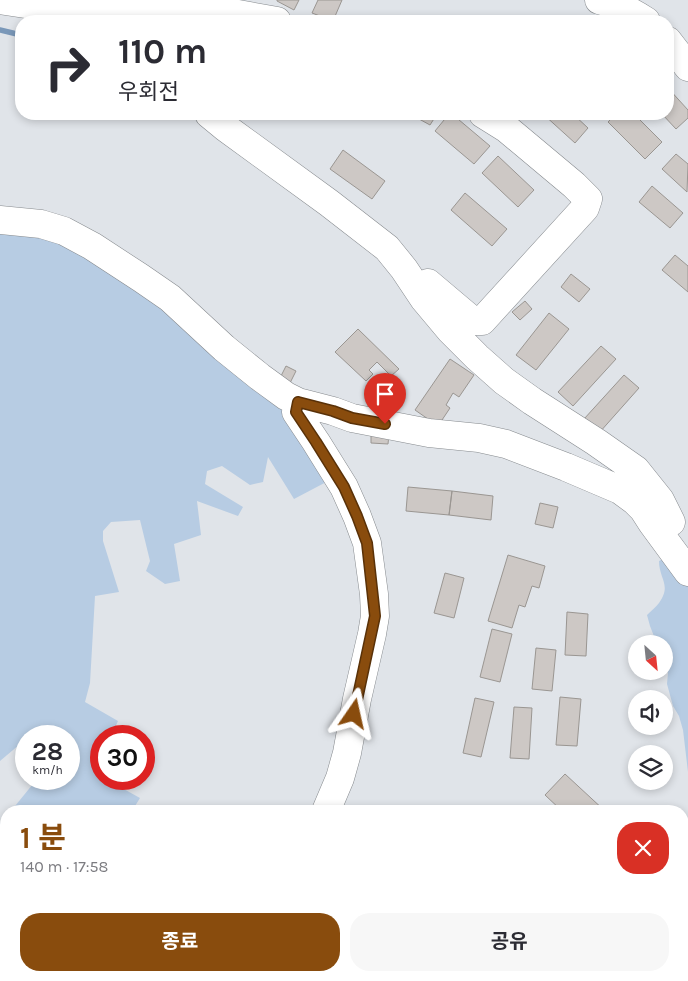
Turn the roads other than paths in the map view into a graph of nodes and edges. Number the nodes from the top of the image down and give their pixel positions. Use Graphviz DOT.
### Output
graph roads {
  1 [pos="0,0"];
  2 [pos="120,0"];
  3 [pos="599,0"];
  4 [pos="71,15"];
  5 [pos="85,15"];
  6 [pos="139,15"];
  7 [pos="244,15"];
  8 [pos="637,15"];
  9 [pos="674,49"];
  10 [pos="688,67"];
  11 [pos="216,120"];
  12 [pos="493,120"];
  13 [pos="0,220"];
  14 [pos="387,248"];
  15 [pos="298,402"];
  16 [pos="688,549"];
  17 [pos="688,572"];
  18 [pos="329,805"];
  1 -- 4 [label="street"];
  2 -- 5 [label="street"];
  3 -- 8 [label="street"];
  6 -- 7 [label="street"];
  9 -- 10 [label="street"];
  11 -- 14 [label="street"];
  12 -- 14 [label="street"];
  13 -- 15 [label="street"];
  14 -- 16 [label="street"];
  15 -- 17 [label="street"];
  15 -- 18 [label="street"];
}
